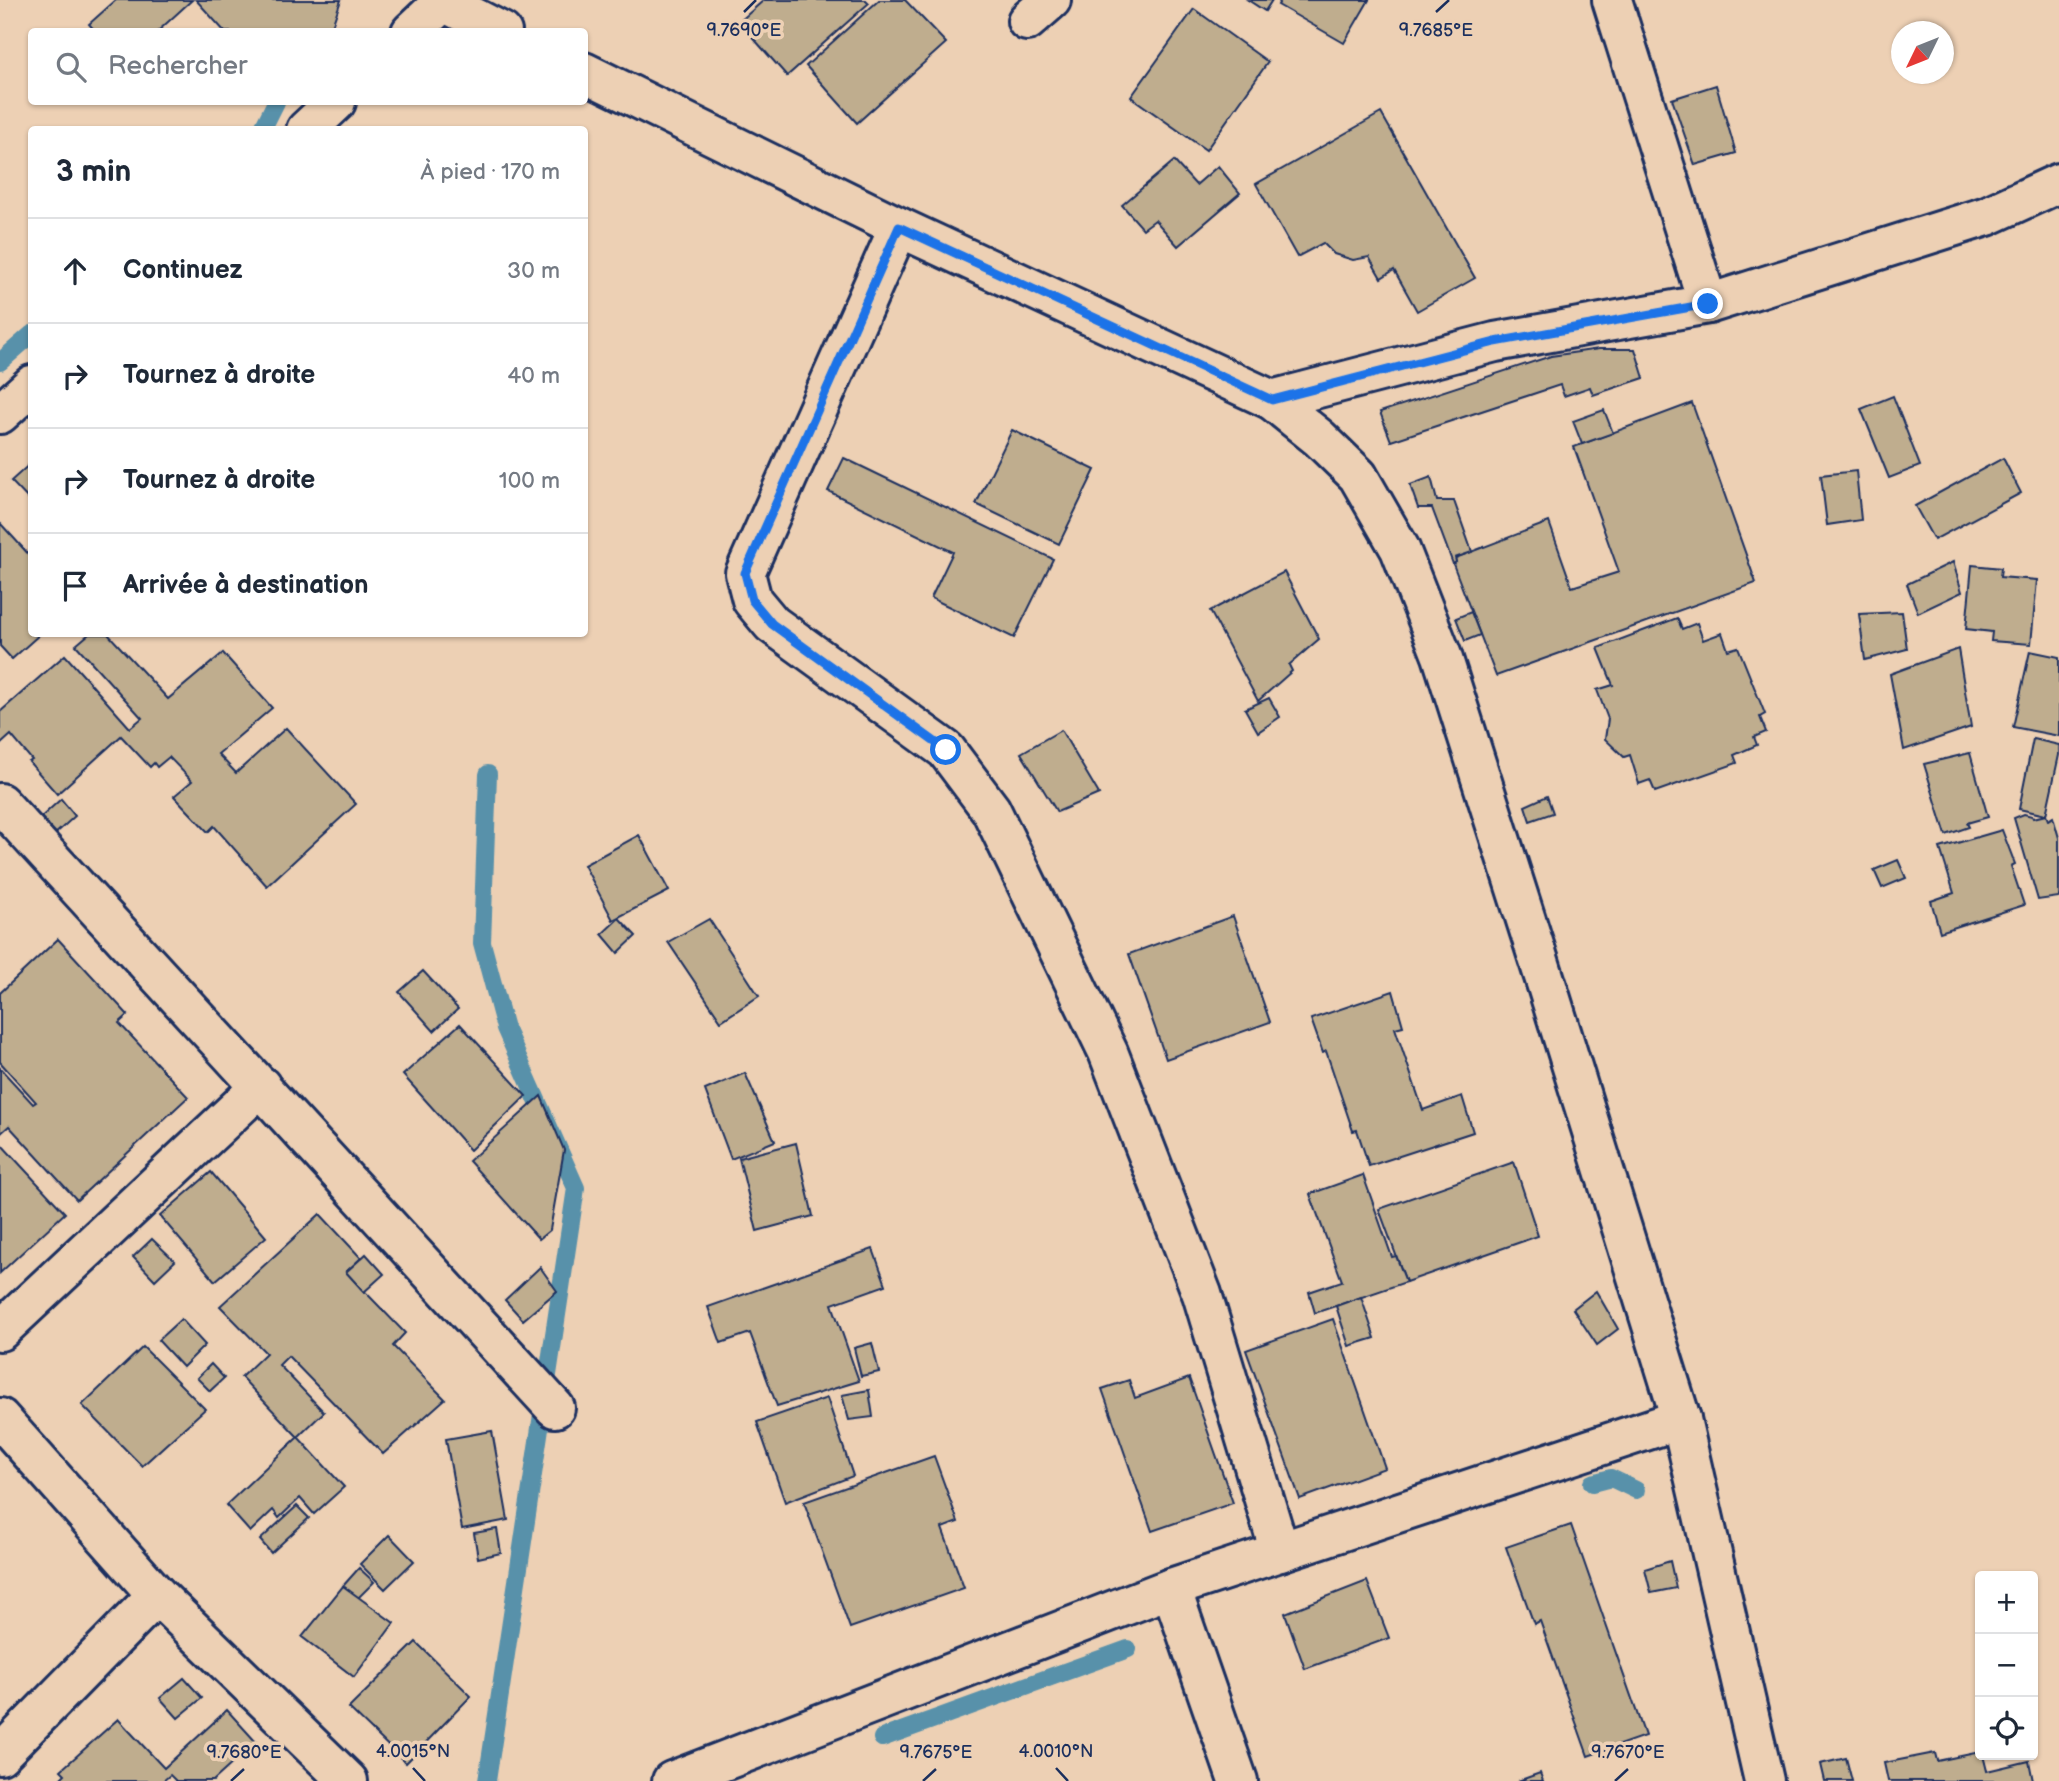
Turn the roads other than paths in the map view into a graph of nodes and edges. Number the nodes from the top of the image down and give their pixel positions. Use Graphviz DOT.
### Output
graph roads {
  1 [pos="1612,0"];
  2 [pos="443,1"];
  3 [pos="415,28"];
  4 [pos="494,28"];
  5 [pos="588,74"];
  6 [pos="333,105"];
  7 [pos="310,126"];
  8 [pos="2059,183"];
  9 [pos="899,227"];
  10 [pos="1708,304"];
  11 [pos="28,389"];
  12 [pos="1272,400"];
  13 [pos="0,414"];
  14 [pos="0,803"];
  15 [pos="261,1086"];
  16 [pos="0,1331"];
  17 [pos="555,1408"];
  18 [pos="0,1418"];
  19 [pos="1681,1419"];
  20 [pos="1280,1552"];
  21 [pos="1171,1588"];
  22 [pos="156,1595"];
  23 [pos="0,1755"];
  24 [pos="685,1779"];
  25 [pos="348,1781"];
  26 [pos="1238,1781"];
  27 [pos="1764,1781"];
  1 -- 10 [label="street"];
  2 -- 3 [label="street"];
  2 -- 4 [label="street"];
  5 -- 9 [label="street"];
  6 -- 7 [label="street"];
  8 -- 10 [label="street"];
  9 -- 12 [label="street"];
  9 -- 20 [label="street"];
  10 -- 12 [label="street"];
  11 -- 13 [label="street"];
  12 -- 19 [label="street"];
  14 -- 15 [label="street"];
  15 -- 16 [label="street"];
  15 -- 17 [label="street"];
  18 -- 22 [label="street"];
  19 -- 20 [label="street"];
  19 -- 27 [label="street"];
  20 -- 21 [label="street"];
  21 -- 24 [label="street"];
  21 -- 26 [label="street"];
  22 -- 23 [label="street"];
  22 -- 25 [label="street"];
}
